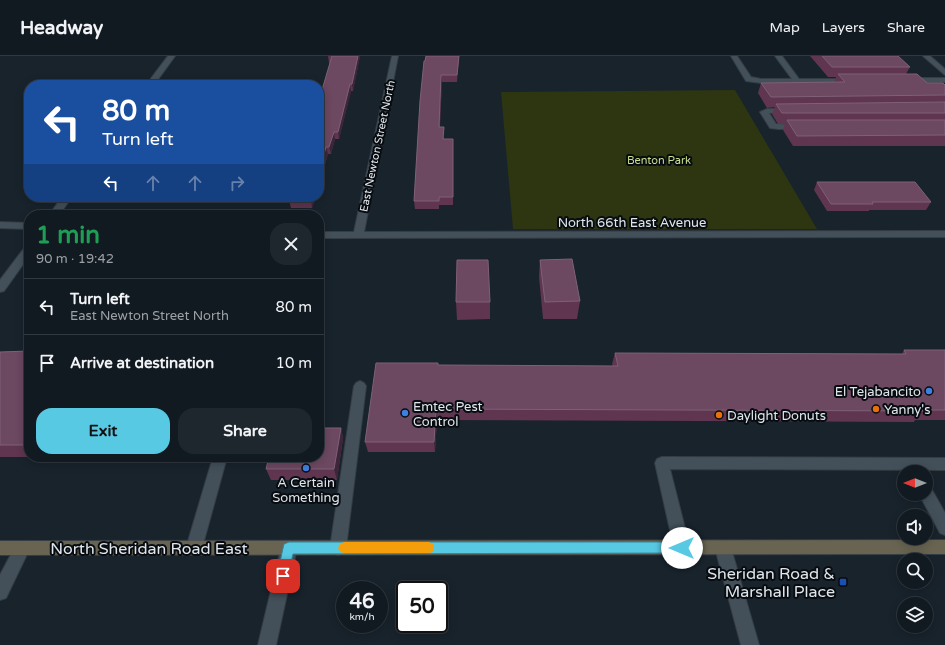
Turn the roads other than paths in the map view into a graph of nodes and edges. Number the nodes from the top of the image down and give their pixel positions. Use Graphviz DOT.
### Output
graph roads {
  1 [pos="172,56"];
  2 [pos="395,56"];
  3 [pos="734,56"];
  4 [pos="778,56"];
  5 [pos="926,56"];
  6 [pos="945,73"];
  7 [pos="154,80"];
  8 [pos="898,80"];
  9 [pos="945,80"];
  10 [pos="797,81"];
  11 [pos="859,81"];
  12 [pos="798,110"];
  13 [pos="809,127"];
  14 [pos="64,202"];
  15 [pos="58,210"];
  16 [pos="0,225"];
  17 [pos="24,226"];
  18 [pos="945,234"];
  19 [pos="324,235"];
  20 [pos="358,235"];
  21 [pos="24,256"];
  22 [pos="0,288"];
  23 [pos="360,386"];
  24 [pos="219,462"];
  25 [pos="945,464"];
  26 [pos="933,466"];
  27 [pos="897,468"];
  28 [pos="930,501"];
  29 [pos="945,528"];
  30 [pos="945,547"];
  31 [pos="0,548"];
  32 [pos="22,548"];
  33 [pos="194,548"];
  34 [pos="289,548"];
  35 [pos="338,548"];
  36 [pos="682,548"];
  37 [pos="723,548"];
  38 [pos="0,592"];
  39 [pos="268,645"];
  40 [pos="750,645"];
  1 -- 7 [label="street"];
  2 -- 20 [label="street, East Newton Street North"];
  3 -- 10 [label="street"];
  4 -- 10 [label="street"];
  5 -- 6 [label="street"];
  8 -- 9 [label="street"];
  10 -- 11 [label="street"];
  12 -- 13 [label="street"];
  14 -- 15 [label="street"];
  16 -- 17 [label="street"];
  18 -- 20 [label="street, North 66th East Avenue"];
  19 -- 20 [label="street, North 66th East Avenue"];
  21 -- 22 [label="street"];
  23 -- 35 [label="street"];
  24 -- 33 [label="street"];
  25 -- 26 [label="street"];
  27 -- 36 [label="street"];
  28 -- 29 [label="street"];
  30 -- 37 [label="main road, North Sheridan Road East"];
  31 -- 32 [label="main road, North Sheridan Road East"];
  32 -- 33 [label="main road, North Sheridan Road East"];
  32 -- 38 [label="street"];
  33 -- 34 [label="main road, North Sheridan Road East"];
  34 -- 35 [label="main road, North Sheridan Road East"];
  34 -- 39 [label="street"];
  35 -- 36 [label="main road, North Sheridan Road East"];
  36 -- 37 [label="main road, North Sheridan Road East"];
  37 -- 40 [label="street"];
}
